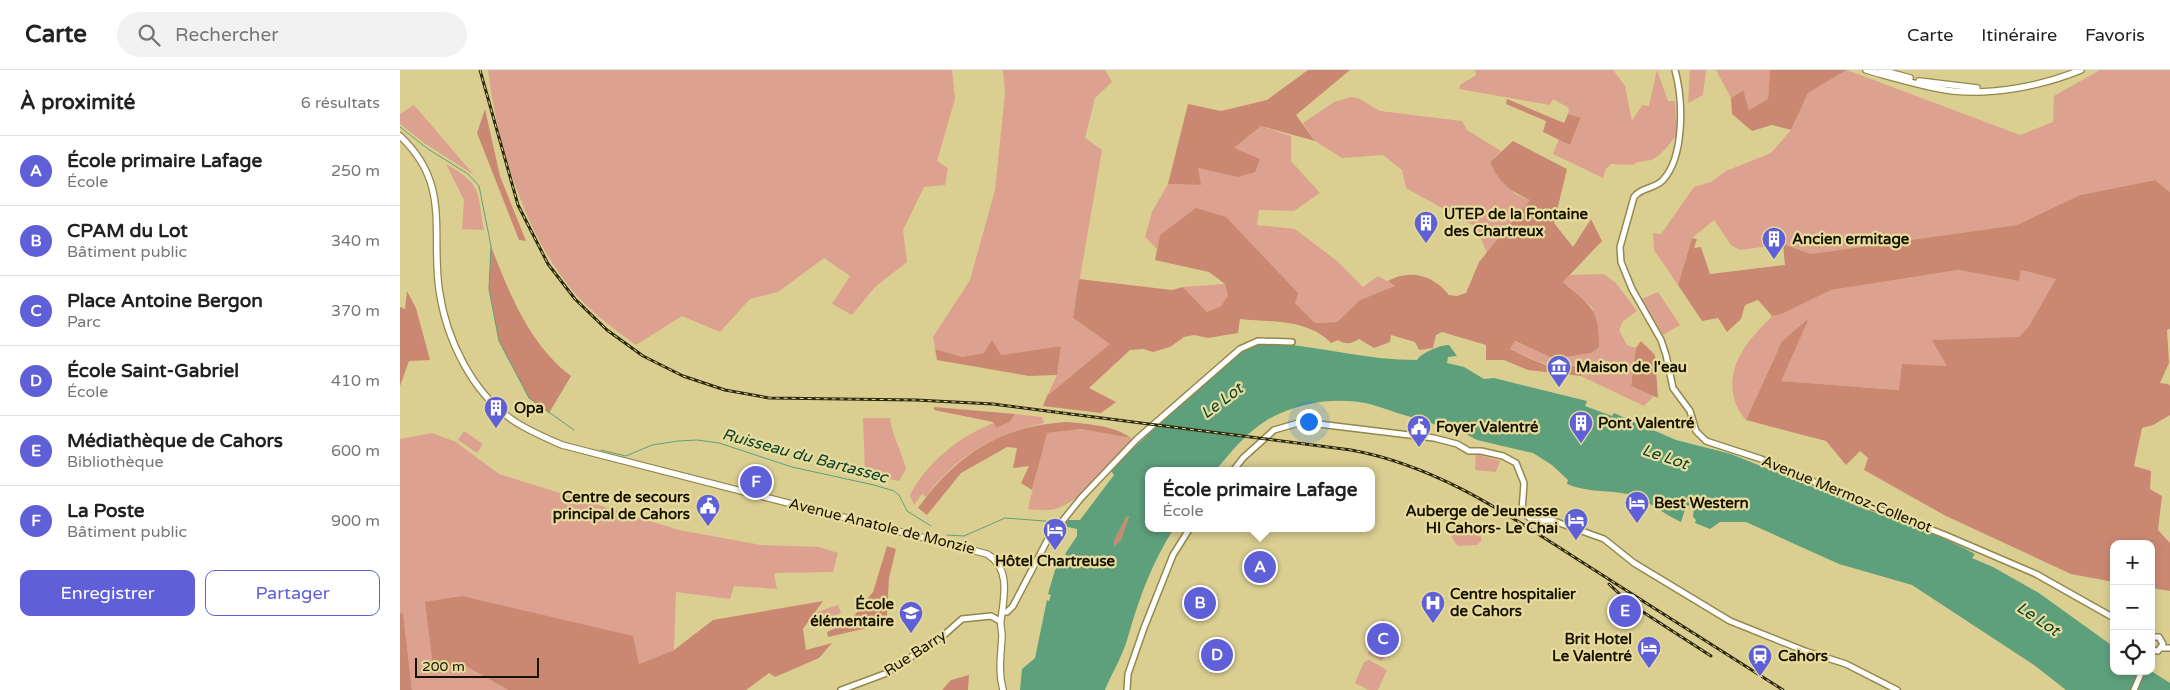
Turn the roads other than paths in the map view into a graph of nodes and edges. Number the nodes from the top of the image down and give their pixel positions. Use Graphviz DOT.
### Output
graph roads {
  1 [pos="1676,70"];
  2 [pos="1866,70"];
  3 [pos="1881,70"];
  4 [pos="2081,70"];
  5 [pos="1898,77"];
  6 [pos="400,136"];
  7 [pos="1292,342"];
  8 [pos="1237,467"];
  9 [pos="1187,532"];
  10 [pos="1004,612"];
  11 [pos="2110,616"];
  12 [pos="1000,621"];
  13 [pos="2155,637"];
  14 [pos="2162,640"];
  15 [pos="2170,643"];
  16 [pos="2161,648"];
  17 [pos="2170,648"];
  18 [pos="2155,651"];
  19 [pos="2140,675"];
  20 [pos="841,690"];
  21 [pos="1003,690"];
  22 [pos="1127,690"];
  23 [pos="1897,690"];
  24 [pos="2134,690"];
  1 -- 11 [label="street, Avenue Mermoz-Collenot"];
  2 -- 5 [label="main road"];
  3 -- 5 [label="main road"];
  4 -- 5 [label="main road"];
  6 -- 10 [label="main road, Avenue Anatole de Monzie"];
  7 -- 10 [label="street"];
  8 -- 23 [label="street"];
  9 -- 22 [label="street"];
  10 -- 12 [label="main road, Avenue Anatole de Monzie"];
  12 -- 20 [label="street, Rue Barry"];
  12 -- 21 [label="main road"];
  13 -- 14 [label="street"];
  14 -- 15 [label="street"];
  14 -- 16 [label="street"];
  16 -- 17 [label="street"];
  16 -- 18 [label="street"];
  19 -- 24 [label="street"];
}
